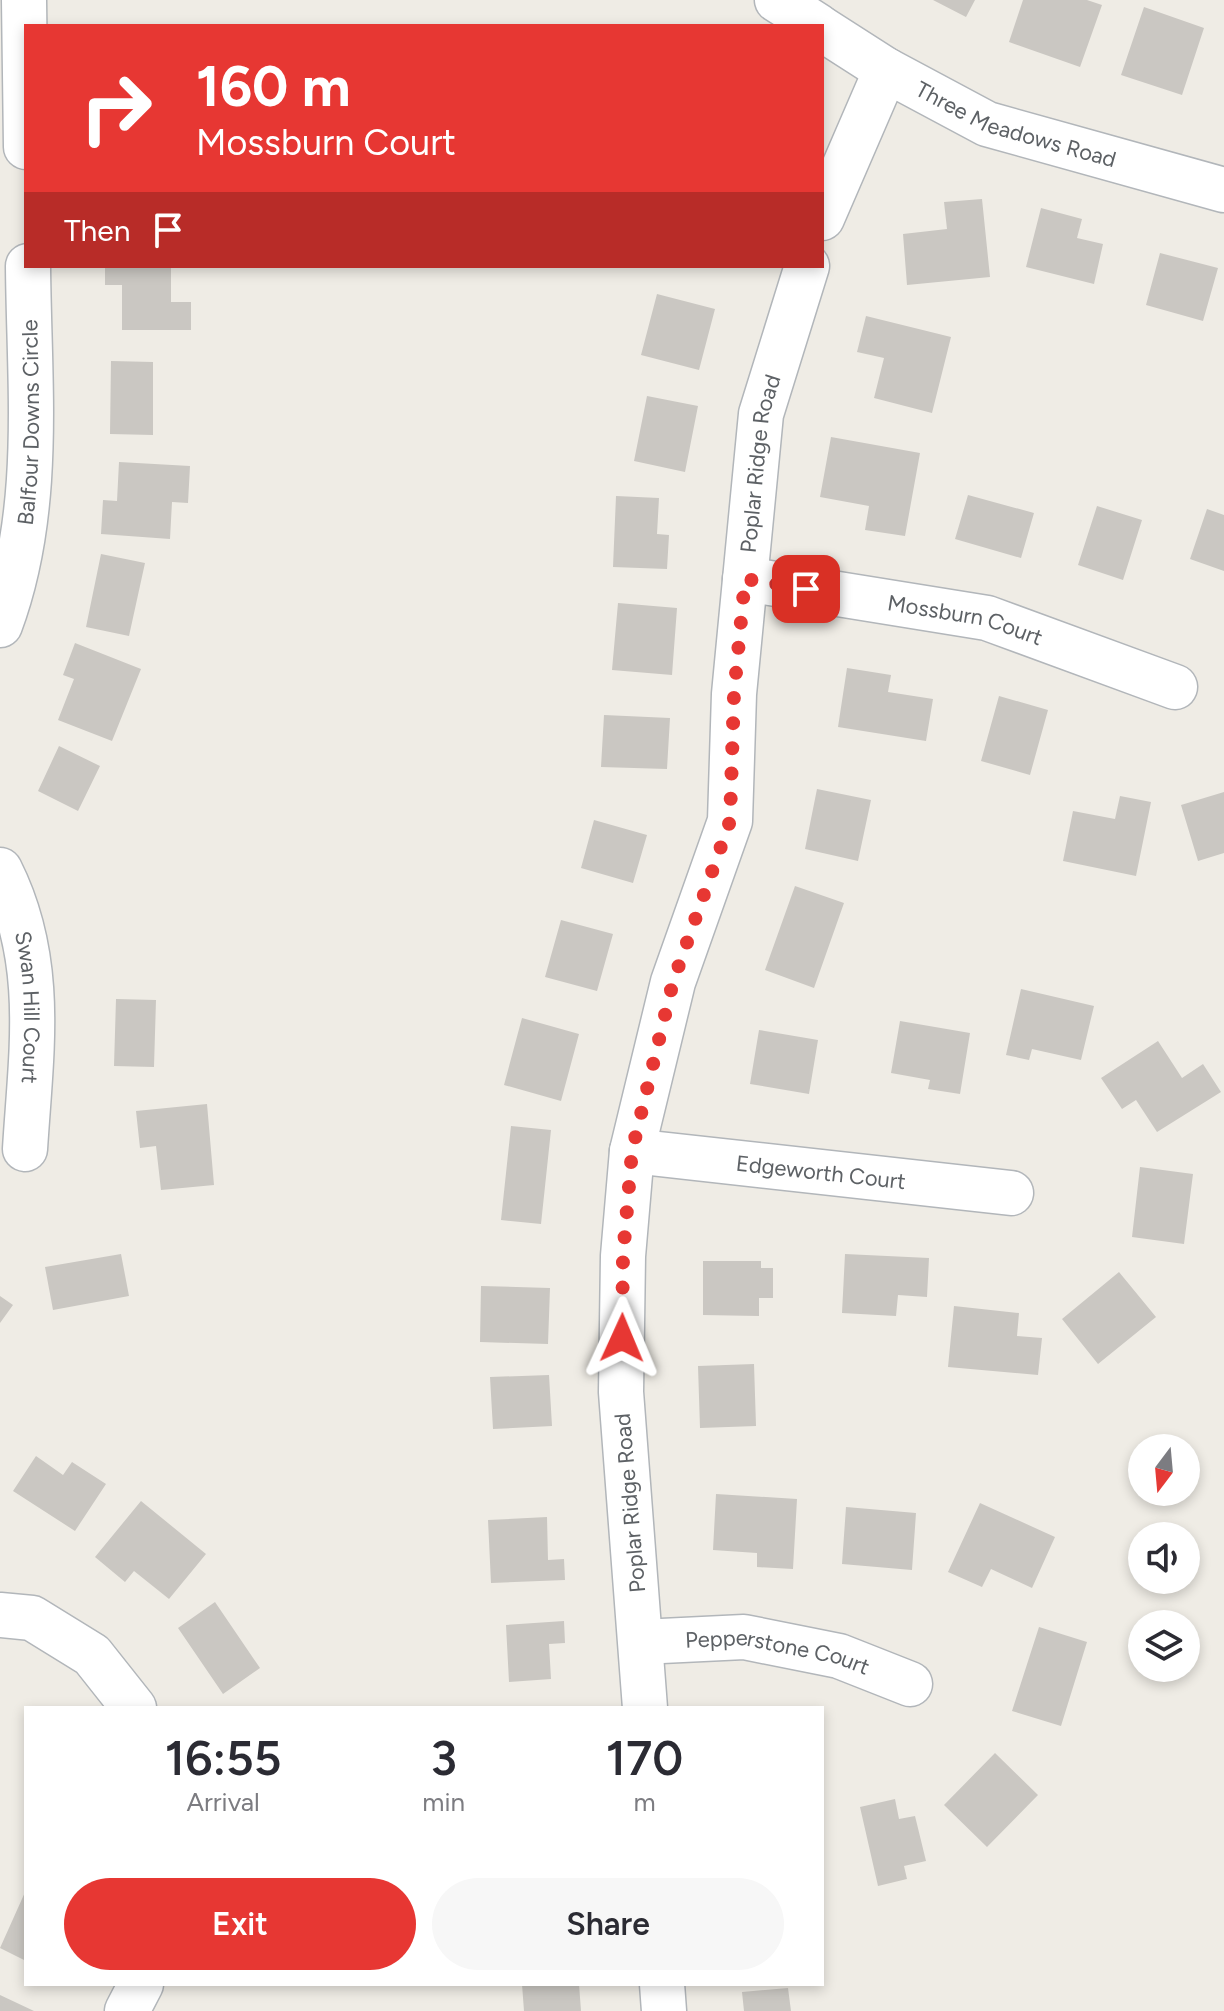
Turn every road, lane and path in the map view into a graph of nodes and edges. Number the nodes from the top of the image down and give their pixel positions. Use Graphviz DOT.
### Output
graph roads {
  1 [pos="24,0"];
  2 [pos="777,0"];
  3 [pos="24,24"];
  4 [pos="815,24"];
  5 [pos="824,30"];
  6 [pos="886,70"];
  7 [pos="1224,190"];
  8 [pos="824,213"];
  9 [pos="28,268"];
  10 [pos="806,268"];
  11 [pos="745,579"];
  12 [pos="0,625"];
  13 [pos="1175,687"];
  14 [pos="0,870"];
  15 [pos="25,1149"];
  16 [pos="632,1151"];
  17 [pos="1011,1193"];
  18 [pos="0,1615"];
  19 [pos="641,1642"];
  20 [pos="910,1684"];
  21 [pos="132,1706"];
  22 [pos="645,1706"];
  23 [pos="140,1986"];
  24 [pos="662,1986"];
  25 [pos="127,2011"];
  26 [pos="664,2011"];
  1 -- 3 [label="street"];
  2 -- 4 [label="street, Three Meadows Road"];
  5 -- 6 [label="street, Three Meadows Road"];
  6 -- 7 [label="street, Three Meadows Road"];
  6 -- 8 [label="street"];
  9 -- 12 [label="street, Balfour Downs Circle"];
  10 -- 11 [label="street, Poplar Ridge Road"];
  11 -- 13 [label="street, Mossburn Court"];
  11 -- 16 [label="street, Poplar Ridge Road"];
  14 -- 15 [label="street, Swan Hill Court"];
  16 -- 17 [label="street, Edgeworth Court"];
  16 -- 19 [label="street, Poplar Ridge Road"];
  18 -- 21 [label="street"];
  19 -- 20 [label="street, Pepperstone Court"];
  19 -- 22 [label="street, Poplar Ridge Road"];
  23 -- 25 [label="street"];
  24 -- 26 [label="street"];
}
